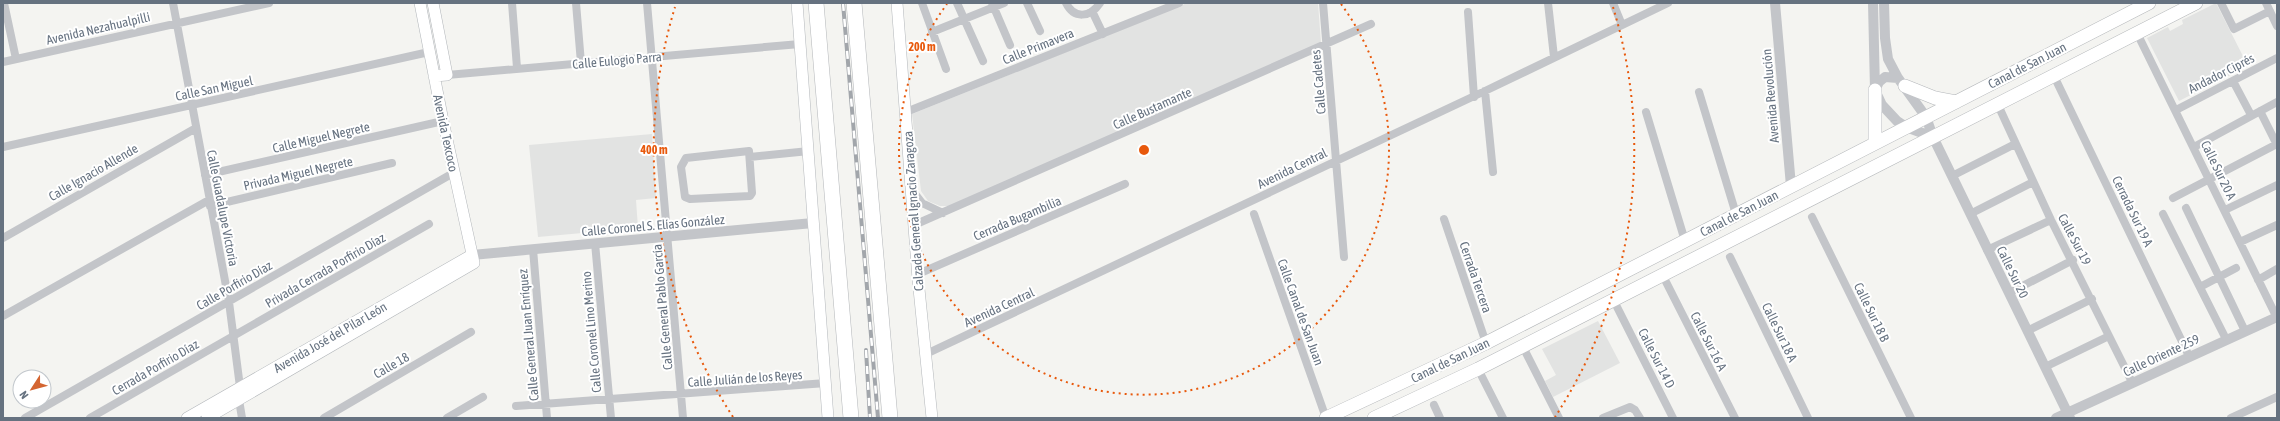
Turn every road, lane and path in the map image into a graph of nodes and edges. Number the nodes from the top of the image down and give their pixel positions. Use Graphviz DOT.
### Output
graph roads {
  1 [pos="4,3"];
  2 [pos="173,3"];
  3 [pos="269,3"];
  4 [pos="420,3"];
  5 [pos="434,3"];
  6 [pos="512,3"];
  7 [pos="576,3"];
  8 [pos="647,3"];
  9 [pos="797,3"];
  10 [pos="816,3"];
  11 [pos="854,3"];
  12 [pos="897,3"];
  13 [pos="922,3"];
  14 [pos="957,3"];
  15 [pos="1004,3"];
  16 [pos="1027,3"];
  17 [pos="1066,3"];
  18 [pos="1100,3"];
  19 [pos="1179,3"];
  20 [pos="1323,3"];
  21 [pos="1548,3"];
  22 [pos="1613,3"];
  23 [pos="1668,3"];
  24 [pos="1775,3"];
  25 [pos="1873,3"];
  26 [pos="1884,3"];
  27 [pos="2149,3"];
  28 [pos="2196,3"];
  29 [pos="2221,3"];
  30 [pos="2266,3"];
  31 [pos="993,5"];
  32 [pos="1654,6"];
  33 [pos="1092,11"];
  34 [pos="2270,11"];
  35 [pos="1468,12"];
  36 [pos="964,18"];
  37 [pos="177,23"];
  38 [pos="1371,24"];
  39 [pos="1622,25"];
  40 [pos="2277,26"];
  41 [pos="1040,31"];
  42 [pos="932,32"];
  43 [pos="2137,33"];
  44 [pos="1103,34"];
  45 [pos="426,36"];
  46 [pos="439,36"];
  47 [pos="800,44"];
  48 [pos="1010,45"];
  49 [pos="1327,45"];
  50 [pos="429,52"];
  51 [pos="651,57"];
  52 [pos="1554,57"];
  53 [pos="2277,58"];
  54 [pos="16,59"];
  55 [pos="983,61"];
  56 [pos="3,62"];
  57 [pos="581,63"];
  58 [pos="517,68"];
  59 [pos="946,70"];
  60 [pos="447,75"];
  61 [pos="434,76"];
  62 [pos="2054,76"];
  63 [pos="2233,81"];
  64 [pos="1902,82"];
  65 [pos="1875,90"];
  66 [pos="1485,91"];
  67 [pos="1699,92"];
  68 [pos="1474,97"];
  69 [pos="1956,102"];
  70 [pos="2277,102"];
  71 [pos="191,105"];
  72 [pos="1998,105"];
  73 [pos="2176,110"];
  74 [pos="2260,111"];
  75 [pos="906,112"];
  76 [pos="1646,112"];
  77 [pos="2251,115"];
  78 [pos="1926,117"];
  79 [pos="443,121"];
  80 [pos="1906,127"];
  81 [pos="196,128"];
  82 [pos="1933,137"];
  83 [pos="1875,143"];
  84 [pos="2015,144"];
  85 [pos="2277,144"];
  86 [pos="3,147"];
  87 [pos="2194,147"];
  88 [pos="809,151"];
  89 [pos="750,157"];
  90 [pos="1336,160"];
  91 [pos="392,163"];
  92 [pos="455,172"];
  93 [pos="1493,172"];
  94 [pos="205,175"];
  95 [pos="1952,176"];
  96 [pos="2210,179"];
  97 [pos="2033,182"];
  98 [pos="1125,184"];
  99 [pos="2277,185"];
  100 [pos="1791,186"];
  101 [pos="912,190"];
  102 [pos="2173,198"];
  103 [pos="209,203"];
  104 [pos="2186,208"];
  105 [pos="2225,210"];
  106 [pos="943,213"];
  107 [pos="1254,214"];
  108 [pos="1736,214"];
  109 [pos="1970,214"];
  110 [pos="2164,214"];
  111 [pos="1812,217"];
  112 [pos="1444,219"];
  113 [pos="2051,220"];
  114 [pos="813,223"];
  115 [pos="429,224"];
  116 [pos="2277,224"];
  117 [pos="914,225"];
  118 [pos="668,236"];
  119 [pos="3,238"];
  120 [pos="1685,241"];
  121 [pos="2240,242"];
  122 [pos="595,243"];
  123 [pos="533,249"];
  124 [pos="1987,250"];
  125 [pos="1344,257"];
  126 [pos="1730,257"];
  127 [pos="473,259"];
  128 [pos="2073,260"];
  129 [pos="2236,268"];
  130 [pos="2277,270"];
  131 [pos="918,274"];
  132 [pos="1662,274"];
  133 [pos="2219,277"];
  134 [pos="2258,280"];
  135 [pos="2200,287"];
  136 [pos="2009,293"];
  137 [pos="2092,298"];
  138 [pos="229,302"];
  139 [pos="1616,304"];
  140 [pos="3,316"];
  141 [pos="2277,318"];
  142 [pos="2027,331"];
  143 [pos="2245,331"];
  144 [pos="471,332"];
  145 [pos="233,336"];
  146 [pos="2109,336"];
  147 [pos="2226,339"];
  148 [pos="1486,343"];
  149 [pos="1522,345"];
  150 [pos="926,354"];
  151 [pos="2190,356"];
  152 [pos="2045,367"];
  153 [pos="1478,369"];
  154 [pos="2132,382"];
  155 [pos="826,383"];
  156 [pos="240,387"];
  157 [pos="681,394"];
  158 [pos="483,397"];
  159 [pos="2277,397"];
  160 [pos="239,400"];
  161 [pos="610,401"];
  162 [pos="546,404"];
  163 [pos="516,406"];
  164 [pos="1434,406"];
  165 [pos="2069,416"];
  166 [pos="25,418"];
  167 [pos="90,418"];
  168 [pos="187,418"];
  169 [pos="207,418"];
  170 [pos="242,418"];
  171 [pos="324,418"];
  172 [pos="447,418"];
  173 [pos="547,418"];
  174 [pos="611,418"];
  175 [pos="683,418"];
  176 [pos="828,418"];
  177 [pos="851,418"];
  178 [pos="890,418"];
  179 [pos="932,418"];
  180 [pos="1326,418"];
  181 [pos="1374,418"];
  182 [pos="1440,418"];
  183 [pos="1503,418"];
  184 [pos="1559,418"];
  185 [pos="1603,418"];
  186 [pos="1640,418"];
  187 [pos="1673,418"];
  188 [pos="1735,418"];
  189 [pos="1808,418"];
  190 [pos="1911,418"];
  191 [pos="2056,418"];
  192 [pos="2231,418"];
  1 -- 54 [label="street"];
  2 -- 37 [label="street, Calle Guadalupe Victoria"];
  3 -- 37 [label="street, Avenida Nezahualpilli"];
  4 -- 45 [label="main road, Avenida Texcoco"];
  5 -- 46 [label="main road, Avenida Texcoco"];
  6 -- 58 [label="street"];
  7 -- 57 [label="street"];
  8 -- 51 [label="street, Calle General Pablo García"];
  9 -- 47 [label="main road"];
  10 -- 177 [label="highway"];
  11 -- 178 [label="highway"];
  12 -- 75 [label="main road, Calzada General Ignacio Zaragoza"];
  13 -- 42 [label="street"];
  14 -- 36 [label="street"];
  15 -- 31 [label="street"];
  16 -- 41 [label="street"];
  17 -- 33 [label="street"];
  18 -- 33 [label="street"];
  19 -- 44 [label="street, Calle Primavera"];
  20 -- 49 [label="street, Calle Cadetes"];
  21 -- 52 [label="street"];
  22 -- 39 [label="street"];
  23 -- 32 [label="street, Avenida Central"];
  24 -- 100 [label="street, Avenida Revolución"];
  25 -- 65 [label="street"];
  26 -- 64 [label="street, Calle Sur 20"];
  27 -- 69 [label="main road, Canal de San Juan"];
  28 -- 43 [label="main road, Canal de San Juan"];
  29 -- 34 [label="street"];
  30 -- 34 [label="street"];
  31 -- 36 [label="street"];
  31 -- 48 [label="street"];
  32 -- 39 [label="street, Avenida Central"];
  33 -- 44 [label="street"];
  34 -- 40 [label="street"];
  35 -- 68 [label="street"];
  36 -- 42 [label="street"];
  36 -- 55 [label="street"];
  37 -- 54 [label="street, Avenida Nezahualpilli"];
  37 -- 71 [label="street, Calle Guadalupe Victoria"];
  38 -- 49 [label="street, Calle Bustamante"];
  39 -- 52 [label="street, Avenida Central"];
  42 -- 59 [label="street"];
  43 -- 62 [label="main road, Canal de San Juan"];
  43 -- 73 [label="street, Calle Sur 20 A"];
  44 -- 75 [label="street, Calle Primavera"];
  45 -- 46 [label="main road"];
  45 -- 50 [label="main road, Avenida Texcoco"];
  46 -- 60 [label="main road, Avenida Texcoco"];
  47 -- 51 [label="street, Calle Eulogio Parra"];
  47 -- 88 [label="main road"];
  49 -- 90 [label="street, Calle Cadetes"];
  49 -- 106 [label="street, Calle Bustamante"];
  50 -- 61 [label="main road, Avenida Texcoco"];
  50 -- 71 [label="street, Calle San Miguel"];
  51 -- 57 [label="street, Calle Eulogio Parra"];
  51 -- 118 [label="street, Calle General Pablo García"];
  52 -- 66 [label="street, Avenida Central"];
  53 -- 63 [label="street, Andador Ciprés"];
  54 -- 56 [label="street, Avenida Nezahualpilli"];
  57 -- 58 [label="street, Calle Eulogio Parra"];
  58 -- 60 [label="street, Calle Eulogio Parra"];
  60 -- 61 [label="main road, Calle Eulogio Parra"];
  61 -- 79 [label="main road, Avenida Texcoco"];
  62 -- 72 [label="main road, Canal de San Juan"];
  62 -- 151 [label="street, Cerrada Sur 19 A"];
  63 -- 73 [label="street, Andador Ciprés"];
  63 -- 77 [label="street"];
  64 -- 65 [label="street"];
  64 -- 69 [label="main road"];
  64 -- 78 [label="street, Calle Sur 20"];
  65 -- 80 [label="street"];
  65 -- 83 [label="main road"];
  66 -- 68 [label="street, Avenida Central"];
  66 -- 93 [label="street"];
  67 -- 108 [label="street"];
  68 -- 90 [label="street, Avenida Central"];
  69 -- 78 [label="main road, Canal de San Juan"];
  70 -- 74 [label="street"];
  71 -- 81 [label="street, Calle Guadalupe Victoria"];
  71 -- 86 [label="street, Calle San Miguel"];
  72 -- 82 [label="main road, Canal de San Juan"];
  72 -- 84 [label="street, Calle Sur 19"];
  73 -- 87 [label="street, Calle Sur 20 A"];
  74 -- 77 [label="street"];
  74 -- 85 [label="street"];
  75 -- 101 [label="main road, Calzada General Ignacio Zaragoza"];
  76 -- 120 [label="street"];
  77 -- 87 [label="street"];
  78 -- 80 [label="main road, Canal de San Juan"];
  78 -- 82 [label="street, Calle Sur 20"];
  79 -- 92 [label="main road, Avenida Texcoco"];
  79 -- 94 [label="street, Calle Miguel Negrete"];
  80 -- 82 [label="street"];
  80 -- 83 [label="main road, Canal de San Juan"];
  81 -- 94 [label="street, Calle Guadalupe Victoria"];
  81 -- 119 [label="street, Calle Ignacio Allende"];
  82 -- 95 [label="street, Calle Sur 20"];
  82 -- 132 [label="main road, Canal de San Juan"];
  83 -- 100 [label="main road, Canal de San Juan"];
  84 -- 95 [label="street"];
  84 -- 97 [label="street, Calle Sur 19"];
  85 -- 96 [label="street"];
  87 -- 96 [label="street, Calle Sur 20 A"];
  88 -- 89 [label="street"];
  88 -- 114 [label="main road"];
  89 -- 89 [label="street"];
  90 -- 125 [label="street, Calle Cadetes"];
  90 -- 150 [label="street, Avenida Central"];
  91 -- 103 [label="street, Privada Miguel Negrete"];
  92 -- 127 [label="main road, Avenida Texcoco"];
  92 -- 138 [label="street, Calle Porfirio Díaz"];
  94 -- 103 [label="street, Calle Guadalupe Victoria"];
  95 -- 109 [label="street, Calle Sur 20"];
  96 -- 102 [label="street"];
  96 -- 105 [label="street, Calle Sur 20 A"];
  97 -- 109 [label="street"];
  97 -- 113 [label="street, Calle Sur 19"];
  98 -- 131 [label="street, Cerrada Bugambilia"];
  99 -- 105 [label="street"];
  100 -- 108 [label="main road, Canal de San Juan"];
  101 -- 106 [label="street"];
  101 -- 117 [label="main road, Calzada General Ignacio Zaragoza"];
  103 -- 138 [label="street, Calle Guadalupe Victoria"];
  103 -- 140 [label="street"];
  104 -- 133 [label="street"];
  105 -- 121 [label="street, Calle Sur 20 A"];
  106 -- 117 [label="street, Calle Bustamante"];
  107 -- 180 [label="street, Calle Canal de San Juan"];
  108 -- 120 [label="main road, Canal de San Juan"];
  109 -- 124 [label="street, Calle Sur 20"];
  110 -- 135 [label="street"];
  111 -- 190 [label="street, Calle Sur 18 B"];
  112 -- 148 [label="street, Cerrada Tercera"];
  113 -- 124 [label="street"];
  113 -- 128 [label="street, Calle Sur 19"];
  114 -- 118 [label="street, Calle Coronel S. Elías González"];
  114 -- 155 [label="main road"];
  115 -- 145 [label="street, Privada Cerrada Porfirio Díaz"];
  116 -- 121 [label="street"];
  117 -- 131 [label="main road, Calzada General Ignacio Zaragoza"];
  118 -- 122 [label="street, Calle Coronel S. Elías González"];
  118 -- 157 [label="street, Calle General Pablo García"];
  120 -- 148 [label="main road, Canal de San Juan"];
  121 -- 134 [label="street, Calle Sur 20 A"];
  122 -- 123 [label="street, Calle Coronel S. Elías González"];
  122 -- 161 [label="street, Calle Coronel Lino Merino"];
  123 -- 127 [label="street, Calle Coronel S. Elías González"];
  123 -- 162 [label="street, Calle General Juan Enríquez"];
  124 -- 136 [label="street, Calle Sur 20"];
  126 -- 189 [label="street, Calle Sur 18 A"];
  127 -- 156 [label="main road, Avenida José del Pilar León"];
  127 -- 160 [label="main road, Avenida José del Pilar León"];
  128 -- 136 [label="street"];
  128 -- 137 [label="street, Calle Sur 19"];
  129 -- 133 [label="street"];
  130 -- 134 [label="street"];
  131 -- 150 [label="main road, Calzada General Ignacio Zaragoza"];
  132 -- 139 [label="main road, Canal de San Juan"];
  132 -- 188 [label="street, Calle Sur 16 A"];
  133 -- 135 [label="street"];
  133 -- 143 [label="street"];
  134 -- 141 [label="street, Calle Sur 20 A"];
  135 -- 147 [label="street"];
  136 -- 142 [label="street, Calle Sur 20"];
  137 -- 142 [label="street"];
  137 -- 146 [label="street, Calle Sur 19"];
  138 -- 145 [label="street, Calle Guadalupe Victoria"];
  138 -- 166 [label="street, Calle Porfirio Díaz"];
  139 -- 149 [label="main road, Canal de San Juan"];
  139 -- 187 [label="street, Calle Sur 14 D"];
  141 -- 143 [label="street, Calle Oriente 259"];
  142 -- 152 [label="street, Calle Sur 20"];
  143 -- 147 [label="street, Calle Oriente 259"];
  144 -- 171 [label="street, Calle 18"];
  145 -- 156 [label="street, Calle Guadalupe Victoria"];
  145 -- 167 [label="street, Cerrada Porfirio Díaz"];
  146 -- 152 [label="street"];
  146 -- 154 [label="street, Calle Sur 19"];
  147 -- 151 [label="street, Calle Oriente 259"];
  148 -- 180 [label="main road, Canal de San Juan"];
  149 -- 153 [label="main road, Canal de San Juan"];
  149 -- 184 [label="street"];
  150 -- 179 [label="main road, Calzada General Ignacio Zaragoza"];
  151 -- 154 [label="street, Calle Oriente 259"];
  152 -- 165 [label="street, Calle Sur 20"];
  153 -- 181 [label="main road, Canal de San Juan"];
  153 -- 183 [label="street"];
  154 -- 165 [label="street, Calle Oriente 259"];
  155 -- 157 [label="street, Calle Julián de los Reyes"];
  155 -- 176 [label="main road"];
  156 -- 160 [label="street, Calle Guadalupe Victoria"];
  156 -- 168 [label="main road, Avenida José del Pilar León"];
  157 -- 161 [label="street, Calle Julián de los Reyes"];
  157 -- 175 [label="street, Calle General Pablo García"];
  158 -- 172 [label="street"];
  159 -- 192 [label="street"];
  160 -- 169 [label="main road, Avenida José del Pilar León"];
  160 -- 170 [label="street, Calle Guadalupe Victoria"];
  161 -- 162 [label="street, Calle Julián de los Reyes"];
  161 -- 174 [label="street, Calle Coronel Lino Merino"];
  162 -- 163 [label="street, Calle Julián de los Reyes"];
  162 -- 173 [label="street, Calle General Juan Enríquez"];
  164 -- 182 [label="street"];
  165 -- 191 [label="street, Calle Oriente 259"];
  185 -- 186 [label="street"];
}
